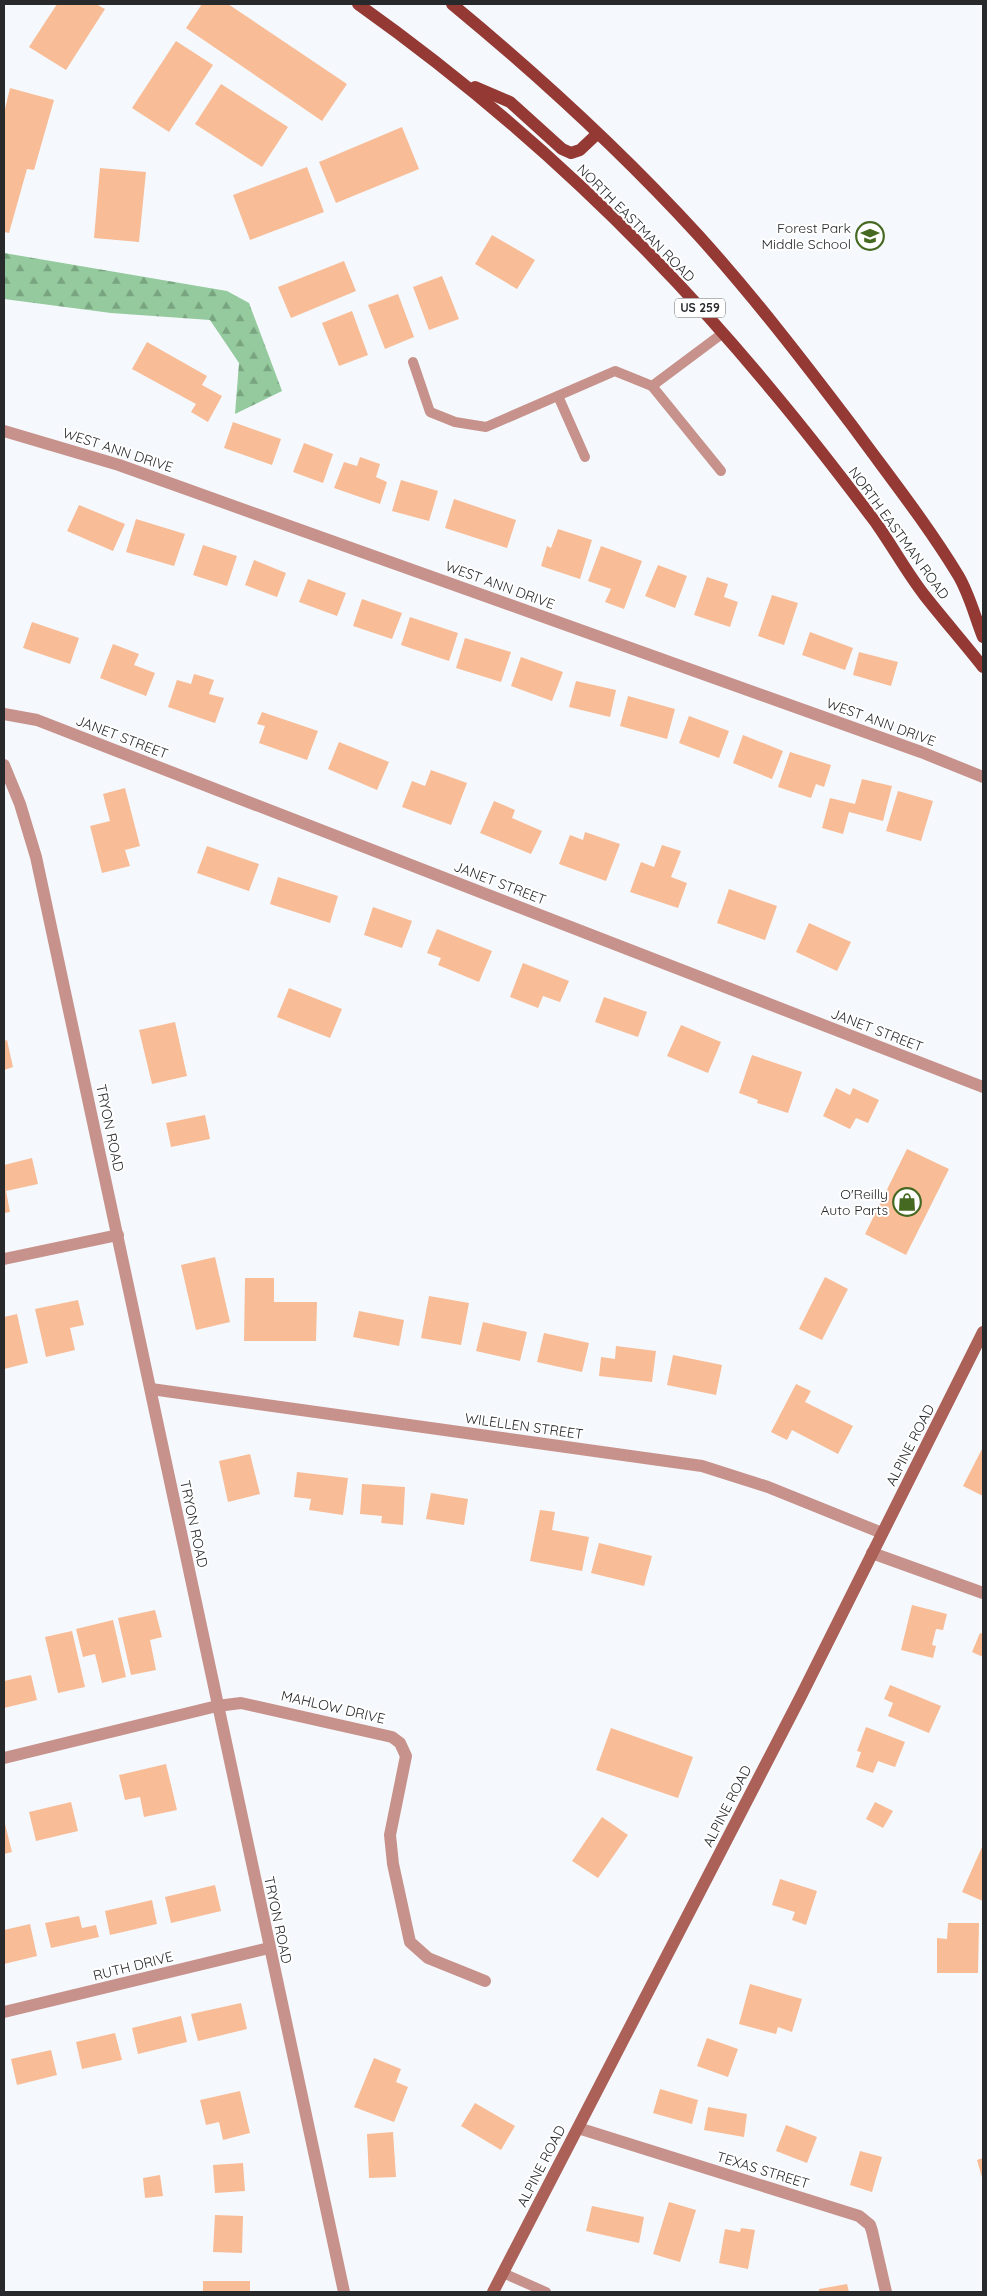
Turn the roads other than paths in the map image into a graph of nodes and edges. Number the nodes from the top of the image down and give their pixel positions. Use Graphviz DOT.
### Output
graph roads {
  1 [pos="358,4"];
  2 [pos="452,4"];
  3 [pos="463,82"];
  4 [pos="597,134"];
  5 [pos="722,333"];
  6 [pos="414,362"];
  7 [pos="652,386"];
  8 [pos="558,396"];
  9 [pos="4,431"];
  10 [pos="585,457"];
  11 [pos="721,471"];
  12 [pos="983,637"];
  13 [pos="983,667"];
  14 [pos="4,714"];
  15 [pos="4,765"];
  16 [pos="983,777"];
  17 [pos="983,1087"];
  18 [pos="118,1235"];
  19 [pos="4,1259"];
  20 [pos="983,1332"];
  21 [pos="151,1389"];
  22 [pos="882,1533"];
  23 [pos="872,1553"];
  24 [pos="983,1593"];
  25 [pos="217,1706"];
  26 [pos="4,1758"];
  27 [pos="269,1948"];
  28 [pos="485,1981"];
  29 [pos="4,2012"];
  30 [pos="578,2128"];
  31 [pos="503,2273"];
  32 [pos="344,2292"];
  33 [pos="493,2292"];
  34 [pos="546,2292"];
  35 [pos="886,2292"];
  1 -- 3 [label="main road, NORTH EASTMAN ROAD / US 259"];
  2 -- 4 [label="main road, NORTH EASTMAN ROAD"];
  3 -- 4 [label="main road"];
  3 -- 5 [label="main road, NORTH EASTMAN ROAD / US 259"];
  4 -- 12 [label="main road, NORTH EASTMAN ROAD"];
  5 -- 7 [label="lane"];
  5 -- 13 [label="main road, NORTH EASTMAN ROAD / US 259"];
  6 -- 8 [label="lane"];
  7 -- 8 [label="lane"];
  7 -- 11 [label="lane"];
  8 -- 10 [label="lane"];
  9 -- 16 [label="street, WEST ANN DRIVE"];
  14 -- 17 [label="street, JANET STREET"];
  15 -- 18 [label="street, TRYON ROAD"];
  18 -- 19 [label="street"];
  18 -- 21 [label="street, TRYON ROAD"];
  20 -- 22 [label="main road, ALPINE ROAD"];
  21 -- 22 [label="street, WILELLEN STREET"];
  21 -- 25 [label="street, TRYON ROAD"];
  22 -- 23 [label="main road, ALPINE ROAD"];
  23 -- 24 [label="street"];
  23 -- 30 [label="main road, ALPINE ROAD"];
  25 -- 26 [label="street, MAHLOW DRIVE"];
  25 -- 27 [label="street, TRYON ROAD"];
  25 -- 28 [label="street, MAHLOW DRIVE"];
  27 -- 29 [label="street, RUTH DRIVE"];
  27 -- 32 [label="street, TRYON ROAD"];
  30 -- 31 [label="main road, ALPINE ROAD"];
  30 -- 35 [label="street, TEXAS STREET"];
  31 -- 33 [label="main road, ALPINE ROAD"];
  31 -- 34 [label="lane"];
}
